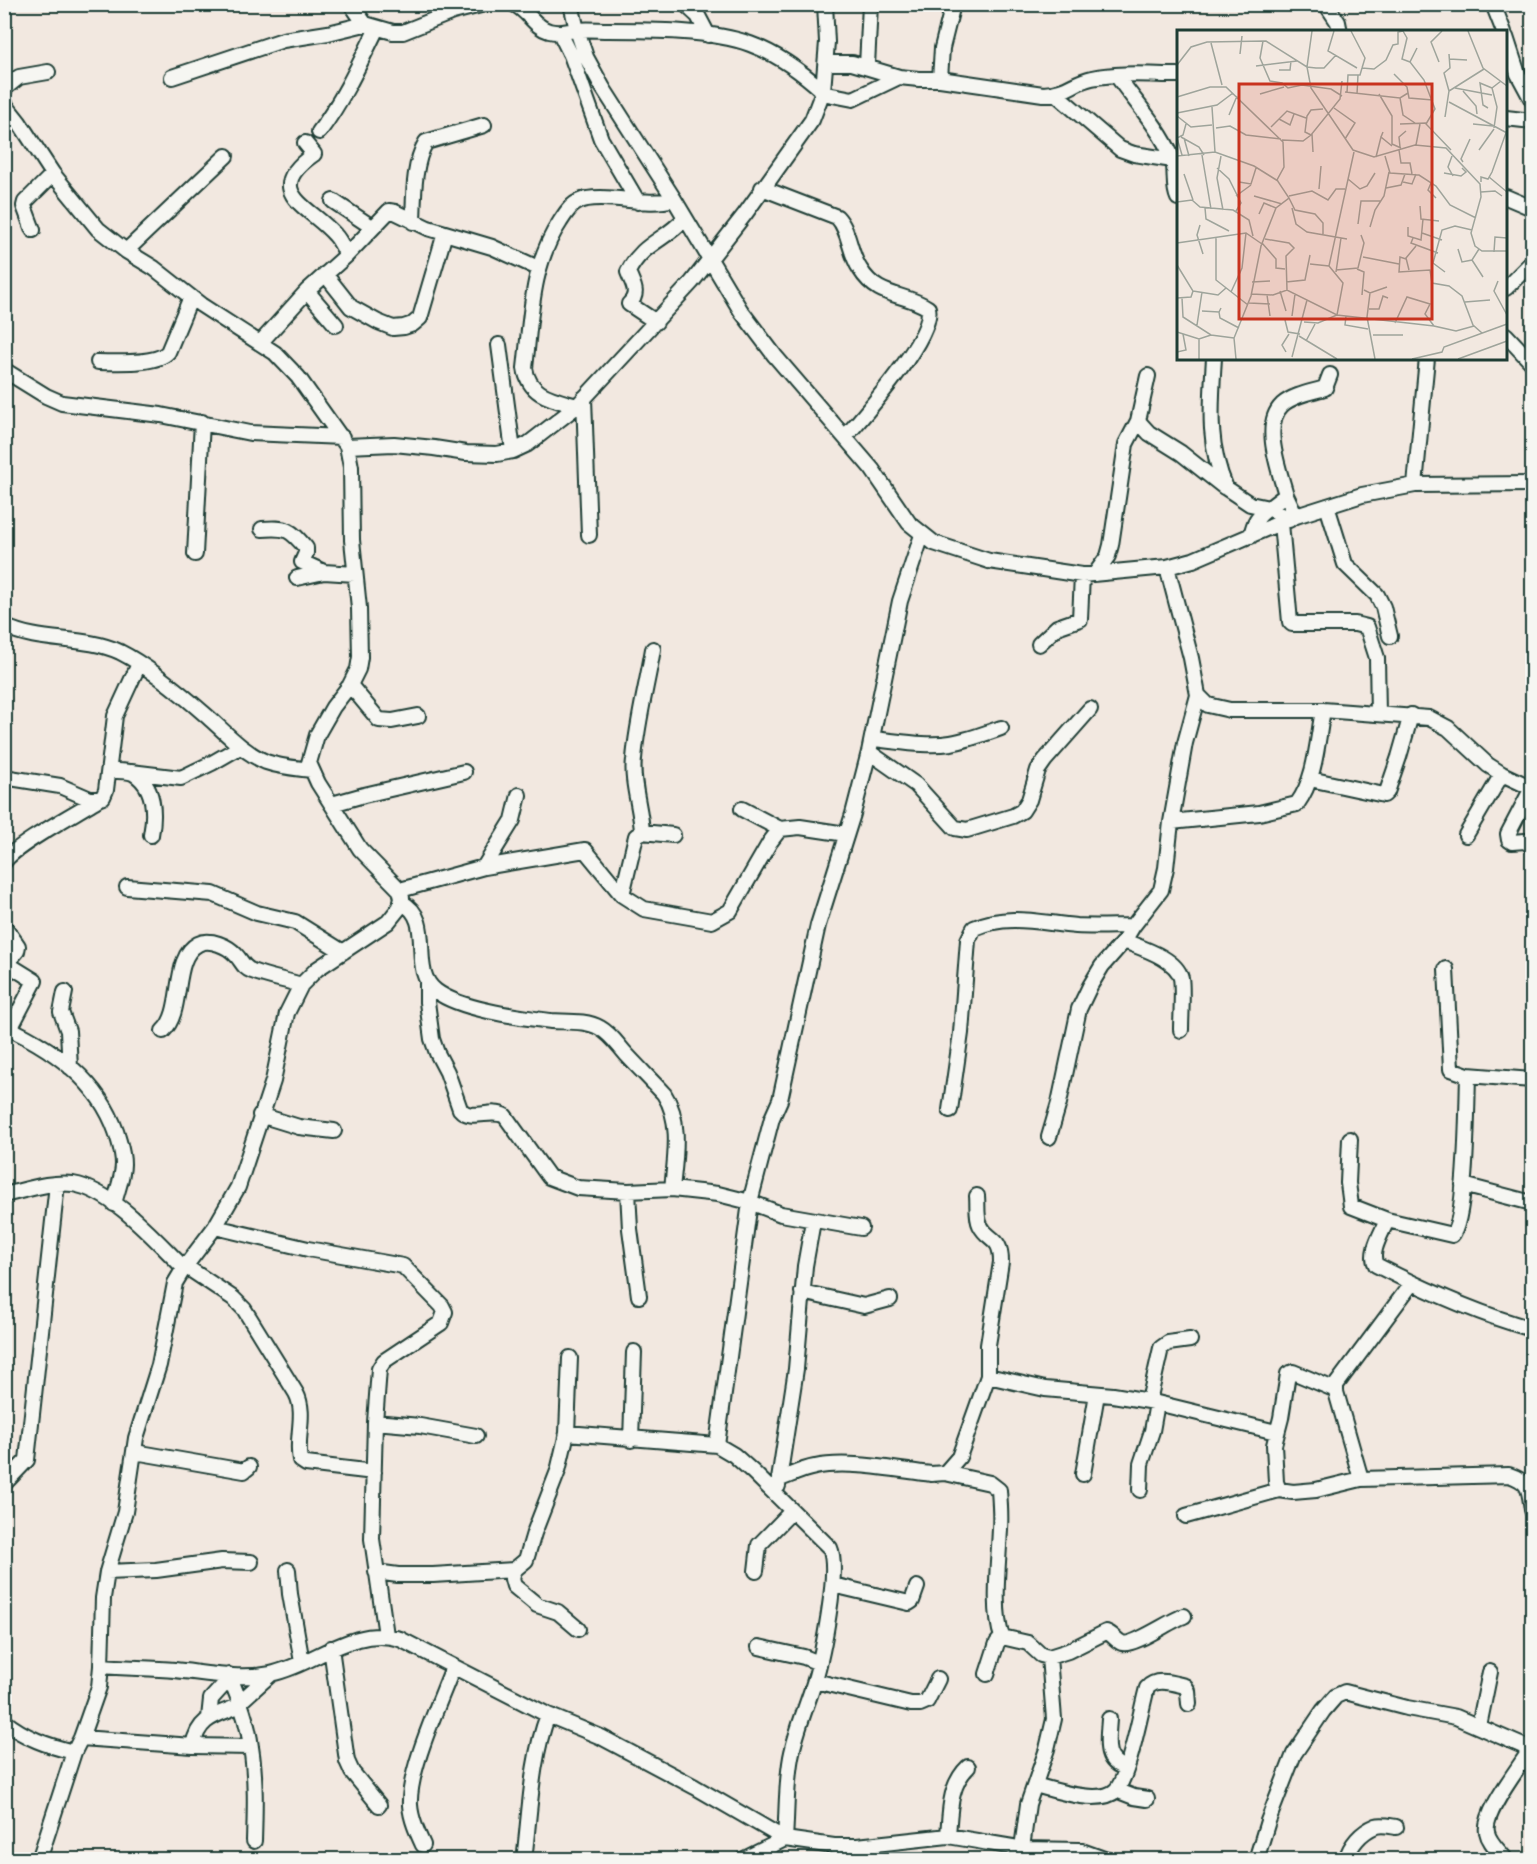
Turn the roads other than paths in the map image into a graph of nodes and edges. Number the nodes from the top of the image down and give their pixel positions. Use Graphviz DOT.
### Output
graph roads {
  1 [pos="351,4"];
  2 [pos="485,4"];
  3 [pos="513,4"];
  4 [pos="571,4"];
  5 [pos="685,4"];
  6 [pos="825,4"];
  7 [pos="870,4"];
  8 [pos="953,4"];
  9 [pos="1326,4"];
  10 [pos="1493,4"];
  11 [pos="371,26"];
  12 [pos="577,30"];
  13 [pos="1340,30"];
  14 [pos="1503,30"];
  15 [pos="560,33"];
  16 [pos="708,35"];
  17 [pos="1507,40"];
  18 [pos="826,63"];
  19 [pos="867,66"];
  20 [pos="48,72"];
  21 [pos="1177,75"];
  22 [pos="899,76"];
  23 [pos="1117,76"];
  24 [pos="172,77"];
  25 [pos="940,79"];
  26 [pos="4,89"];
  27 [pos="823,92"];
  28 [pos="1056,94"];
  29 [pos="1533,100"];
  30 [pos="4,103"];
  31 [pos="1507,118"];
  32 [pos="1533,121"];
  33 [pos="484,125"];
  34 [pos="319,132"];
  35 [pos="305,143"];
  36 [pos="226,156"];
  37 [pos="1173,160"];
  38 [pos="53,174"];
  39 [pos="762,188"];
  40 [pos="1177,195"];
  41 [pos="1507,197"];
  42 [pos="674,199"];
  43 [pos="333,201"];
  44 [pos="638,202"];
  45 [pos="1533,207"];
  46 [pos="685,218"];
  47 [pos="413,222"];
  48 [pos="372,227"];
  49 [pos="33,230"];
  50 [pos="445,233"];
  51 [pos="126,251"];
  52 [pos="347,255"];
  53 [pos="710,260"];
  54 [pos="1533,262"];
  55 [pos="538,268"];
  56 [pos="325,274"];
  57 [pos="1507,287"];
  58 [pos="307,291"];
  59 [pos="191,297"];
  60 [pos="656,322"];
  61 [pos="336,325"];
  62 [pos="1507,336"];
  63 [pos="260,343"];
  64 [pos="499,345"];
  65 [pos="1214,360"];
  66 [pos="1427,360"];
  67 [pos="98,362"];
  68 [pos="1533,363"];
  69 [pos="4,370"];
  70 [pos="1330,375"];
  71 [pos="1148,376"];
  72 [pos="581,402"];
  73 [pos="1138,421"];
  74 [pos="202,422"];
  75 [pos="846,436"];
  76 [pos="345,442"];
  77 [pos="513,452"];
  78 [pos="1533,484"];
  79 [pos="1415,485"];
  80 [pos="1226,488"];
  81 [pos="1286,495"];
  82 [pos="1327,506"];
  83 [pos="1269,508"];
  84 [pos="1289,520"];
  85 [pos="262,529"];
  86 [pos="589,535"];
  87 [pos="922,535"];
  88 [pos="1251,536"];
  89 [pos="195,554"];
  90 [pos="1167,567"];
  91 [pos="324,572"];
  92 [pos="355,574"];
  93 [pos="1089,574"];
  94 [pos="297,578"];
  95 [pos="4,626"];
  96 [pos="1390,636"];
  97 [pos="1039,644"];
  98 [pos="653,649"];
  99 [pos="139,664"];
  100 [pos="350,686"];
  101 [pos="1198,695"];
  102 [pos="1090,709"];
  103 [pos="1323,710"];
  104 [pos="1378,714"];
  105 [pos="1411,715"];
  106 [pos="418,716"];
  107 [pos="1001,728"];
  108 [pos="870,746"];
  109 [pos="240,747"];
  110 [pos="310,770"];
  111 [pos="109,771"];
  112 [pos="131,772"];
  113 [pos="464,772"];
  114 [pos="1502,774"];
  115 [pos="4,777"];
  116 [pos="1310,778"];
  117 [pos="1533,788"];
  118 [pos="519,795"];
  119 [pos="98,799"];
  120 [pos="332,804"];
  121 [pos="742,809"];
  122 [pos="1171,822"];
  123 [pos="780,829"];
  124 [pos="642,832"];
  125 [pos="846,834"];
  126 [pos="673,835"];
  127 [pos="1466,835"];
  128 [pos="151,836"];
  129 [pos="1528,844"];
  130 [pos="4,862"];
  131 [pos="484,867"];
  132 [pos="127,888"];
  133 [pos="622,895"];
  134 [pos="401,896"];
  135 [pos="4,926"];
  136 [pos="1133,926"];
  137 [pos="1124,941"];
  138 [pos="343,952"];
  139 [pos="5,965"];
  140 [pos="1446,969"];
  141 [pos="427,980"];
  142 [pos="301,984"];
  143 [pos="65,992"];
  144 [pos="7,1027"];
  145 [pos="1181,1030"];
  146 [pos="163,1031"];
  147 [pos="70,1067"];
  148 [pos="1468,1075"];
  149 [pos="1533,1080"];
  150 [pos="950,1110"];
  151 [pos="260,1115"];
  152 [pos="334,1131"];
  153 [pos="1049,1137"];
  154 [pos="1350,1139"];
  155 [pos="57,1184"];
  156 [pos="1463,1185"];
  157 [pos="672,1189"];
  158 [pos="628,1191"];
  159 [pos="4,1195"];
  160 [pos="977,1196"];
  161 [pos="750,1202"];
  162 [pos="1533,1203"];
  163 [pos="114,1204"];
  164 [pos="1387,1220"];
  165 [pos="813,1221"];
  166 [pos="214,1227"];
  167 [pos="861,1228"];
  168 [pos="184,1267"];
  169 [pos="1412,1283"];
  170 [pos="802,1292"];
  171 [pos="639,1296"];
  172 [pos="890,1299"];
  173 [pos="1533,1329"];
  174 [pos="1190,1340"];
  175 [pos="634,1352"];
  176 [pos="570,1358"];
  177 [pos="988,1376"];
  178 [pos="1336,1390"];
  179 [pos="1097,1394"];
  180 [pos="1153,1402"];
  181 [pos="375,1422"];
  182 [pos="1276,1432"];
  183 [pos="567,1434"];
  184 [pos="476,1436"];
  185 [pos="631,1440"];
  186 [pos="717,1445"];
  187 [pos="135,1452"];
  188 [pos="249,1467"];
  189 [pos="374,1472"];
  190 [pos="945,1473"];
  191 [pos="1083,1474"];
  192 [pos="780,1479"];
  193 [pos="1361,1479"];
  194 [pos="4,1484"];
  195 [pos="1140,1490"];
  196 [pos="1279,1490"];
  197 [pos="776,1494"];
  198 [pos="1533,1510"];
  199 [pos="792,1511"];
  200 [pos="1186,1516"];
  201 [pos="251,1562"];
  202 [pos="288,1570"];
  203 [pos="513,1570"];
  204 [pos="107,1572"];
  205 [pos="376,1572"];
  206 [pos="756,1572"];
  207 [pos="833,1585"];
  208 [pos="917,1587"];
  209 [pos="1184,1616"];
  210 [pos="578,1629"];
  211 [pos="386,1635"];
  212 [pos="1002,1637"];
  213 [pos="759,1647"];
  214 [pos="331,1648"];
  215 [pos="1049,1657"];
  216 [pos="302,1662"];
  217 [pos="819,1663"];
  218 [pos="101,1666"];
  219 [pos="453,1667"];
  220 [pos="1490,1672"];
  221 [pos="271,1674"];
  222 [pos="987,1674"];
  223 [pos="230,1677"];
  224 [pos="938,1679"];
  225 [pos="815,1681"];
  226 [pos="241,1704"];
  227 [pos="1189,1704"];
  228 [pos="548,1715"];
  229 [pos="209,1718"];
  230 [pos="1109,1719"];
  231 [pos="4,1721"];
  232 [pos="1479,1726"];
  233 [pos="81,1738"];
  234 [pos="193,1746"];
  235 [pos="251,1747"];
  236 [pos="74,1752"];
  237 [pos="968,1767"];
  238 [pos="1126,1768"];
  239 [pos="1035,1785"];
  240 [pos="1116,1790"];
  241 [pos="1147,1799"];
  242 [pos="379,1805"];
  243 [pos="1396,1827"];
  244 [pos="948,1836"];
  245 [pos="785,1839"];
  246 [pos="254,1841"];
  247 [pos="423,1845"];
  248 [pos="1025,1852"];
  249 [pos="857,1853"];
  250 [pos="39,1860"];
  251 [pos="524,1860"];
  252 [pos="742,1860"];
  253 [pos="1107,1860"];
  254 [pos="1256,1860"];
  255 [pos="1346,1860"];
  256 [pos="1506,1860"];
  1 -- 11 [label="street"];
  2 -- 11 [label="street"];
  3 -- 15 [label="street"];
  4 -- 12 [label="street"];
  5 -- 16 [label="street"];
  6 -- 18 [label="street"];
  7 -- 19 [label="street"];
  8 -- 25 [label="street"];
  9 -- 13 [label="street"];
  10 -- 14 [label="street"];
  11 -- 24 [label="street"];
  11 -- 34 [label="street"];
  12 -- 15 [label="street"];
  12 -- 16 [label="street"];
  12 -- 42 [label="street"];
  15 -- 44 [label="street"];
  16 -- 27 [label="street"];
  17 -- 29 [label="street"];
  18 -- 19 [label="street"];
  18 -- 27 [label="street"];
  19 -- 22 [label="street"];
  20 -- 26 [label="street"];
  21 -- 23 [label="street"];
  22 -- 25 [label="street"];
  22 -- 27 [label="street"];
  23 -- 28 [label="street"];
  23 -- 37 [label="street"];
  25 -- 28 [label="street"];
  27 -- 39 [label="street"];
  28 -- 37 [label="street"];
  30 -- 38 [label="street"];
  31 -- 32 [label="street"];
  33 -- 47 [label="street"];
  35 -- 52 [label="street"];
  36 -- 51 [label="street"];
  37 -- 40 [label="street"];
  38 -- 49 [label="street"];
  38 -- 51 [label="street"];
  39 -- 53 [label="street"];
  39 -- 75 [label="street"];
  41 -- 45 [label="street"];
  42 -- 44 [label="street"];
  42 -- 46 [label="street"];
  43 -- 48 [label="street"];
  44 -- 55 [label="street"];
  46 -- 53 [label="street"];
  46 -- 60 [label="street"];
  47 -- 48 [label="street"];
  47 -- 50 [label="street"];
  48 -- 52 [label="street"];
  50 -- 55 [label="street"];
  50 -- 56 [label="street"];
  51 -- 59 [label="street"];
  52 -- 56 [label="street"];
  53 -- 60 [label="street"];
  53 -- 75 [label="street"];
  54 -- 57 [label="street"];
  55 -- 72 [label="street"];
  56 -- 58 [label="street"];
  58 -- 61 [label="street"];
  58 -- 63 [label="street"];
  59 -- 63 [label="street"];
  59 -- 67 [label="street"];
  60 -- 72 [label="street"];
  62 -- 68 [label="street"];
  63 -- 76 [label="street"];
  64 -- 77 [label="street"];
  65 -- 80 [label="street"];
  66 -- 79 [label="street"];
  69 -- 74 [label="street"];
  70 -- 81 [label="street"];
  71 -- 73 [label="street"];
  72 -- 77 [label="street"];
  72 -- 86 [label="street"];
  73 -- 80 [label="street"];
  73 -- 93 [label="street"];
  74 -- 76 [label="street"];
  74 -- 89 [label="street"];
  75 -- 87 [label="street"];
  76 -- 77 [label="street"];
  76 -- 92 [label="street"];
  78 -- 79 [label="street"];
  79 -- 82 [label="street"];
  80 -- 83 [label="street"];
  81 -- 83 [label="street"];
  81 -- 84 [label="street"];
  82 -- 84 [label="street"];
  82 -- 96 [label="street"];
  83 -- 84 [label="street"];
  83 -- 88 [label="street"];
  84 -- 88 [label="street"];
  84 -- 104 [label="street"];
  85 -- 91 [label="street"];
  87 -- 93 [label="street"];
  87 -- 108 [label="street"];
  88 -- 90 [label="street"];
  90 -- 93 [label="street"];
  90 -- 101 [label="street"];
  91 -- 92 [label="street"];
  91 -- 94 [label="street"];
  92 -- 100 [label="street"];
  93 -- 97 [label="street"];
  95 -- 99 [label="street"];
  98 -- 124 [label="street"];
  99 -- 109 [label="street"];
  99 -- 111 [label="street"];
  100 -- 106 [label="street"];
  100 -- 110 [label="street"];
  101 -- 103 [label="street"];
  101 -- 122 [label="street"];
  102 -- 108 [label="street"];
  103 -- 104 [label="street"];
  103 -- 116 [label="street"];
  104 -- 105 [label="street"];
  105 -- 114 [label="street"];
  105 -- 116 [label="street"];
  107 -- 108 [label="street"];
  108 -- 125 [label="street"];
  109 -- 110 [label="street"];
  109 -- 112 [label="street"];
  110 -- 120 [label="street"];
  111 -- 112 [label="street"];
  111 -- 119 [label="street"];
  112 -- 128 [label="street"];
  113 -- 120 [label="street"];
  114 -- 117 [label="street"];
  114 -- 127 [label="street"];
  115 -- 119 [label="street"];
  116 -- 122 [label="street"];
  117 -- 129 [label="street"];
  118 -- 131 [label="street"];
  119 -- 130 [label="street"];
  120 -- 134 [label="street"];
  121 -- 123 [label="street"];
  122 -- 136 [label="street"];
  123 -- 125 [label="street"];
  123 -- 133 [label="street"];
  124 -- 126 [label="street"];
  124 -- 133 [label="street"];
  125 -- 161 [label="street"];
  131 -- 133 [label="street"];
  131 -- 134 [label="street"];
  132 -- 138 [label="street"];
  134 -- 138 [label="street"];
  134 -- 141 [label="street"];
  135 -- 139 [label="street"];
  136 -- 137 [label="street"];
  136 -- 150 [label="street"];
  137 -- 145 [label="street"];
  137 -- 153 [label="street"];
  138 -- 142 [label="street"];
  139 -- 144 [label="street"];
  140 -- 148 [label="street"];
  141 -- 157 [label="street"];
  141 -- 158 [label="street"];
  142 -- 146 [label="street"];
  142 -- 151 [label="street"];
  143 -- 147 [label="street"];
  144 -- 147 [label="street"];
  147 -- 163 [label="street"];
  148 -- 149 [label="street"];
  148 -- 156 [label="street"];
  151 -- 152 [label="street"];
  151 -- 166 [label="street"];
  154 -- 164 [label="street"];
  155 -- 159 [label="street"];
  155 -- 163 [label="street"];
  155 -- 194 [label="street"];
  156 -- 162 [label="street"];
  156 -- 164 [label="street"];
  157 -- 158 [label="street"];
  157 -- 161 [label="street"];
  158 -- 171 [label="street"];
  160 -- 177 [label="street"];
  161 -- 165 [label="street"];
  161 -- 186 [label="street"];
  163 -- 168 [label="street"];
  164 -- 169 [label="street"];
  165 -- 167 [label="street"];
  165 -- 170 [label="street"];
  166 -- 168 [label="street"];
  166 -- 181 [label="street"];
  168 -- 187 [label="street"];
  168 -- 189 [label="street"];
  169 -- 173 [label="street"];
  169 -- 178 [label="street"];
  170 -- 172 [label="street"];
  170 -- 192 [label="street"];
  174 -- 180 [label="street"];
  175 -- 185 [label="street"];
  176 -- 183 [label="street"];
  177 -- 179 [label="street"];
  177 -- 190 [label="street"];
  178 -- 182 [label="street"];
  178 -- 193 [label="street"];
  179 -- 180 [label="street"];
  179 -- 191 [label="street"];
  180 -- 182 [label="street"];
  180 -- 195 [label="street"];
  181 -- 184 [label="street"];
  181 -- 189 [label="street"];
  182 -- 196 [label="street"];
  183 -- 185 [label="street"];
  183 -- 203 [label="street"];
  185 -- 186 [label="street"];
  186 -- 197 [label="street"];
  187 -- 188 [label="street"];
  187 -- 204 [label="street"];
  189 -- 205 [label="street"];
  190 -- 192 [label="street"];
  190 -- 212 [label="street"];
  192 -- 197 [label="street"];
  193 -- 196 [label="street"];
  193 -- 198 [label="street"];
  196 -- 200 [label="street"];
  197 -- 199 [label="street"];
  199 -- 206 [label="street"];
  199 -- 207 [label="street"];
  201 -- 204 [label="street"];
  202 -- 216 [label="street"];
  203 -- 205 [label="street"];
  203 -- 210 [label="street"];
  204 -- 218 [label="street"];
  205 -- 211 [label="street"];
  207 -- 208 [label="street"];
  207 -- 217 [label="street"];
  209 -- 215 [label="street"];
  211 -- 214 [label="street"];
  211 -- 219 [label="street"];
  212 -- 215 [label="street"];
  212 -- 222 [label="street"];
  213 -- 217 [label="street"];
  214 -- 216 [label="street"];
  214 -- 242 [label="street"];
  215 -- 239 [label="street"];
  216 -- 221 [label="street"];
  217 -- 225 [label="street"];
  218 -- 223 [label="street"];
  218 -- 233 [label="street"];
  219 -- 228 [label="street"];
  219 -- 247 [label="street"];
  220 -- 232 [label="street"];
  221 -- 223 [label="street"];
  221 -- 226 [label="street"];
  223 -- 226 [label="street"];
  223 -- 229 [label="street"];
  224 -- 225 [label="street"];
  225 -- 245 [label="street"];
  226 -- 229 [label="street"];
  226 -- 235 [label="street"];
  227 -- 238 [label="street"];
  228 -- 245 [label="street"];
  228 -- 251 [label="street"];
  229 -- 234 [label="street"];
  230 -- 238 [label="street"];
  231 -- 236 [label="street"];
  232 -- 254 [label="street"];
  232 -- 256 [label="street"];
  233 -- 234 [label="street"];
  233 -- 236 [label="street"];
  234 -- 235 [label="street"];
  235 -- 246 [label="street"];
  236 -- 250 [label="street"];
  237 -- 244 [label="street"];
  238 -- 240 [label="street"];
  239 -- 240 [label="street"];
  239 -- 248 [label="street"];
  240 -- 241 [label="street"];
  243 -- 255 [label="street"];
  244 -- 248 [label="street"];
  244 -- 249 [label="street"];
  245 -- 249 [label="street"];
  245 -- 252 [label="street"];
  248 -- 253 [label="street"];
}
